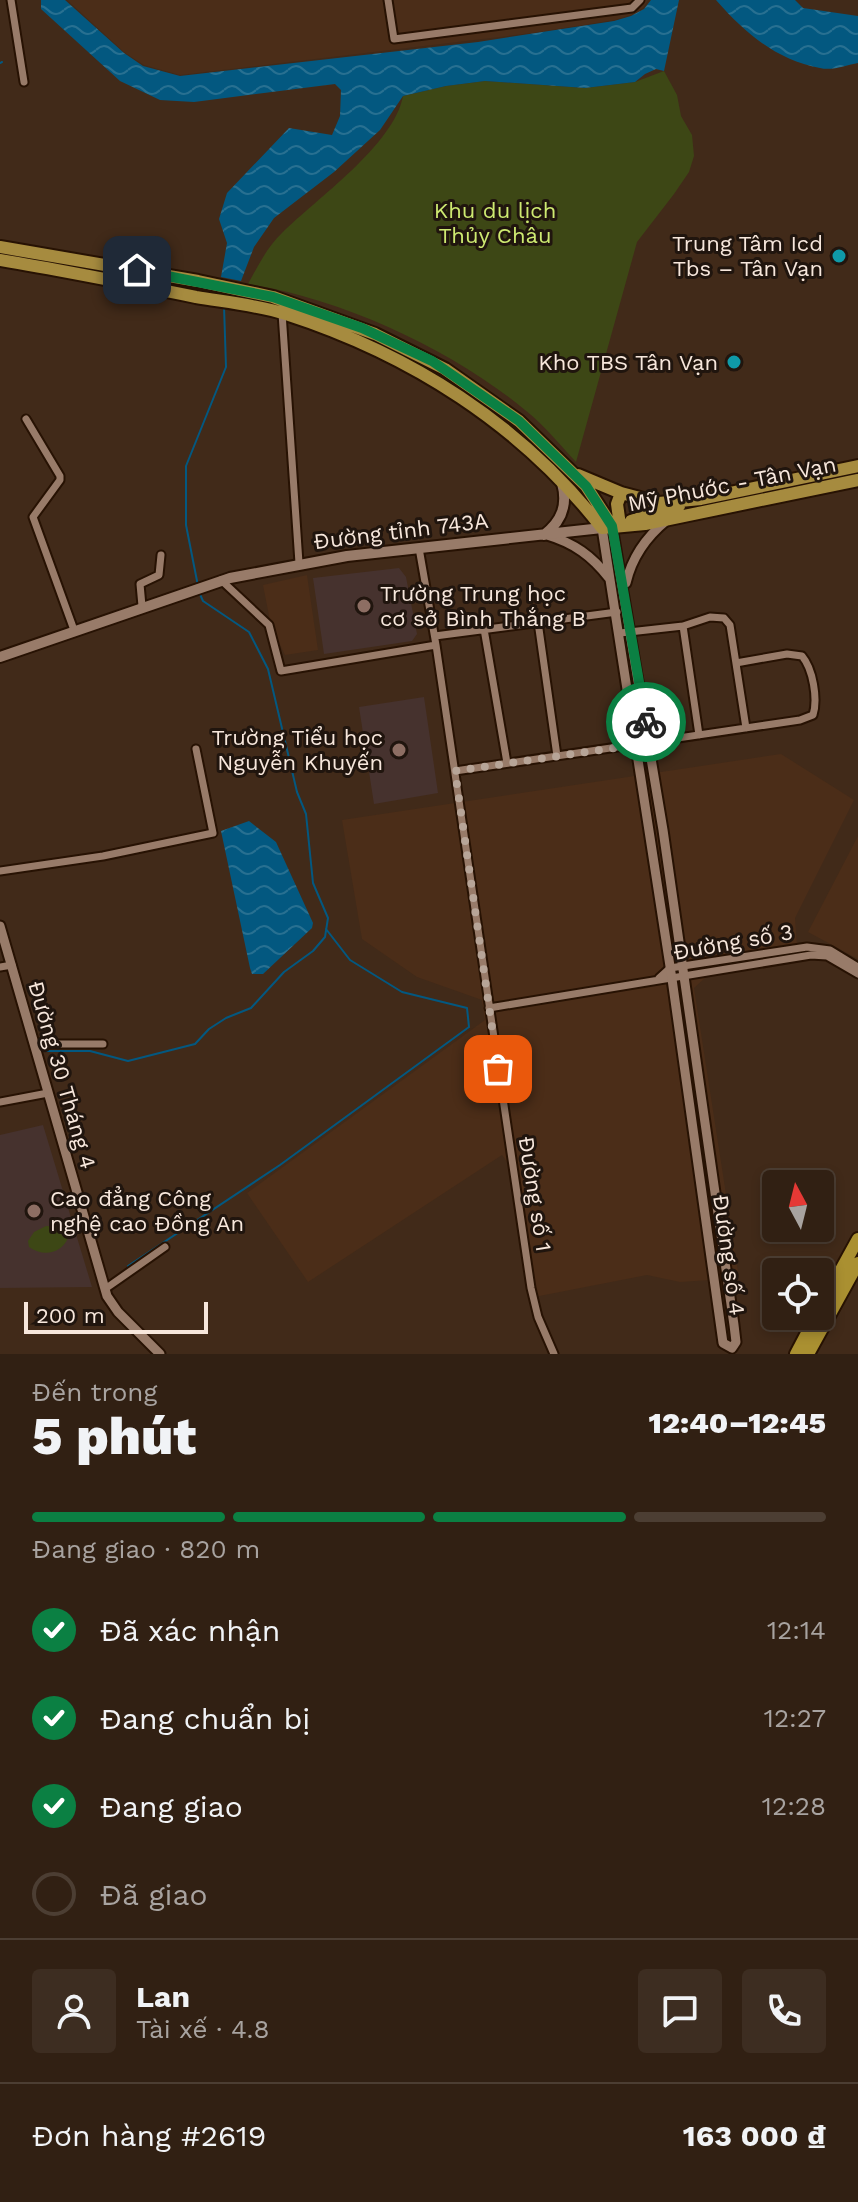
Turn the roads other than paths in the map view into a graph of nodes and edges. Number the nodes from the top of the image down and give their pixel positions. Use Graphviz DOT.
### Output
graph roads {
  1 [pos="11,0"];
  2 [pos="388,0"];
  3 [pos="640,0"];
  4 [pos="24,82"];
  5 [pos="0,247"];
  6 [pos="0,260"];
  7 [pos="282,313"];
  8 [pos="445,369"];
  9 [pos="437,382"];
  10 [pos="26,419"];
  11 [pos="858,466"];
  12 [pos="574,473"];
  13 [pos="858,480"];
  14 [pos="562,481"];
  15 [pos="621,493"];
  16 [pos="701,499"];
  17 [pos="641,500"];
  18 [pos="671,514"];
  19 [pos="612,526"];
  20 [pos="544,535"];
  21 [pos="419,548"];
  22 [pos="161,555"];
  23 [pos="299,563"];
  24 [pos="221,580"];
  25 [pos="612,582"];
  26 [pos="140,584"];
  27 [pos="132,588"];
  28 [pos="625,591"];
  29 [pos="142,606"];
  30 [pos="617,612"];
  31 [pos="538,622"];
  32 [pos="683,626"];
  33 [pos="484,629"];
  34 [pos="74,630"];
  35 [pos="632,632"];
  36 [pos="620,633"];
  37 [pos="435,640"];
  38 [pos="0,657"];
  39 [pos="736,663"];
  40 [pos="746,728"];
  41 [pos="699,735"];
  42 [pos="649,743"];
  43 [pos="635,745"];
  44 [pos="196,749"];
  45 [pos="557,756"];
  46 [pos="507,763"];
  47 [pos="455,771"];
  48 [pos="0,871"];
  49 [pos="0,926"];
  50 [pos="819,951"];
  51 [pos="12,965"];
  52 [pos="683,966"];
  53 [pos="0,967"];
  54 [pos="858,967"];
  55 [pos="671,974"];
  56 [pos="858,974"];
  57 [pos="685,978"];
  58 [pos="489,1008"];
  59 [pos="34,1044"];
  60 [pos="103,1044"];
  61 [pos="48,1093"];
  62 [pos="0,1102"];
  63 [pos="858,1226"];
  64 [pos="858,1239"];
  65 [pos="165,1247"];
  66 [pos="858,1263"];
  67 [pos="834,1269"];
  68 [pos="858,1275"];
  69 [pos="834,1283"];
  70 [pos="105,1289"];
  71 [pos="802,1330"];
  72 [pos="809,1330"];
  73 [pos="160,1354"];
  74 [pos="554,1354"];
  75 [pos="789,1354"];
  76 [pos="796,1354"];
  77 [pos="808,1354"];
  78 [pos="815,1354"];
  1 -- 4 [label="street"];
  2 -- 3 [label="street"];
  5 -- 8 [label="main road, Mỹ Phước - Tân Vạn"];
  6 -- 7 [label="main road, Mỹ Phước - Tân Vạn"];
  7 -- 9 [label="main road, Mỹ Phước - Tân Vạn"];
  7 -- 23 [label="street"];
  8 -- 9 [label="main road"];
  8 -- 12 [label="main road, Mỹ Phước - Tân Vạn"];
  9 -- 14 [label="main road, Mỹ Phước - Tân Vạn"];
  10 -- 34 [label="street"];
  11 -- 16 [label="main road, Mỹ Phước - Tân Vạn"];
  12 -- 15 [label="main road, Mỹ Phước - Tân Vạn"];
  12 -- 19 [label="main road, Mỹ Phước - Tân Vạn"];
  13 -- 18 [label="main road, Mỹ Phước - Tân Vạn"];
  14 -- 19 [label="main road, Mỹ Phước - Tân Vạn"];
  14 -- 20 [label="main road"];
  15 -- 17 [label="main road, Mỹ Phước - Tân Vạn"];
  15 -- 19 [label="main road"];
  16 -- 17 [label="main road, Mỹ Phước - Tân Vạn"];
  16 -- 18 [label="main road, Đường tỉnh 743A"];
  17 -- 19 [label="main road"];
  18 -- 19 [label="main road, Đường tỉnh 743A"];
  18 -- 28 [label="street"];
  19 -- 20 [label="main road, Đường tỉnh 743A"];
  19 -- 25 [label="street, Đường số 4"];
  19 -- 28 [label="street, Đường số 4"];
  20 -- 21 [label="main road, Đường tỉnh 743A"];
  20 -- 25 [label="street"];
  21 -- 23 [label="main road, Đường tỉnh 743A"];
  21 -- 37 [label="street, Đường số 1"];
  22 -- 26 [label="street"];
  23 -- 24 [label="main road, Đường tỉnh 743A"];
  24 -- 29 [label="main road, Đường tỉnh 743A"];
  24 -- 37 [label="street"];
  25 -- 30 [label="street, Đường số 4"];
  26 -- 27 [label="street"];
  26 -- 29 [label="street"];
  28 -- 35 [label="street, Đường số 4"];
  29 -- 34 [label="main road"];
  30 -- 31 [label="street"];
  30 -- 36 [label="street, Đường số 4"];
  31 -- 33 [label="street"];
  31 -- 45 [label="street"];
  32 -- 35 [label="street"];
  32 -- 39 [label="street"];
  32 -- 41 [label="street"];
  33 -- 37 [label="street"];
  33 -- 46 [label="street"];
  34 -- 38 [label="main road"];
  35 -- 36 [label="street"];
  35 -- 42 [label="street, Đường số 4"];
  36 -- 43 [label="street, Đường số 4"];
  37 -- 47 [label="street, Đường số 1"];
  39 -- 40 [label="street"];
  39 -- 40 [label="street"];
  40 -- 41 [label="street"];
  41 -- 42 [label="street"];
  42 -- 43 [label="street"];
  42 -- 52 [label="street, Đường số 4"];
  43 -- 45 [label="street"];
  43 -- 55 [label="street, Đường số 4"];
  44 -- 48 [label="street"];
  45 -- 46 [label="street"];
  46 -- 47 [label="street"];
  47 -- 58 [label="street, Đường số 1"];
  49 -- 51 [label="street, Đường 30 Tháng 4"];
  50 -- 52 [label="street, Đường số 3"];
  50 -- 54 [label="street, Đường số 3"];
  50 -- 56 [label="street, Đường số 3"];
  50 -- 57 [label="street, Đường số 3"];
  51 -- 53 [label="street"];
  51 -- 59 [label="street, Đường 30 Tháng 4"];
  52 -- 55 [label="street, Đường số 3"];
  52 -- 57 [label="street, Đường số 4"];
  55 -- 57 [label="street, Đường số 3"];
  55 -- 57 [label="street, Đường số 4"];
  55 -- 58 [label="street, Đường số 3"];
  58 -- 74 [label="street, Đường số 1"];
  59 -- 60 [label="street"];
  59 -- 61 [label="street, Đường 30 Tháng 4"];
  61 -- 62 [label="street"];
  61 -- 70 [label="street, Đường 30 Tháng 4"];
  63 -- 67 [label="highway"];
  64 -- 69 [label="highway"];
  65 -- 70 [label="street"];
  66 -- 77 [label="highway"];
  68 -- 78 [label="highway"];
  70 -- 73 [label="street, Đường 30 Tháng 4"];
  71 -- 75 [label="highway"];
  72 -- 76 [label="highway"];
}
